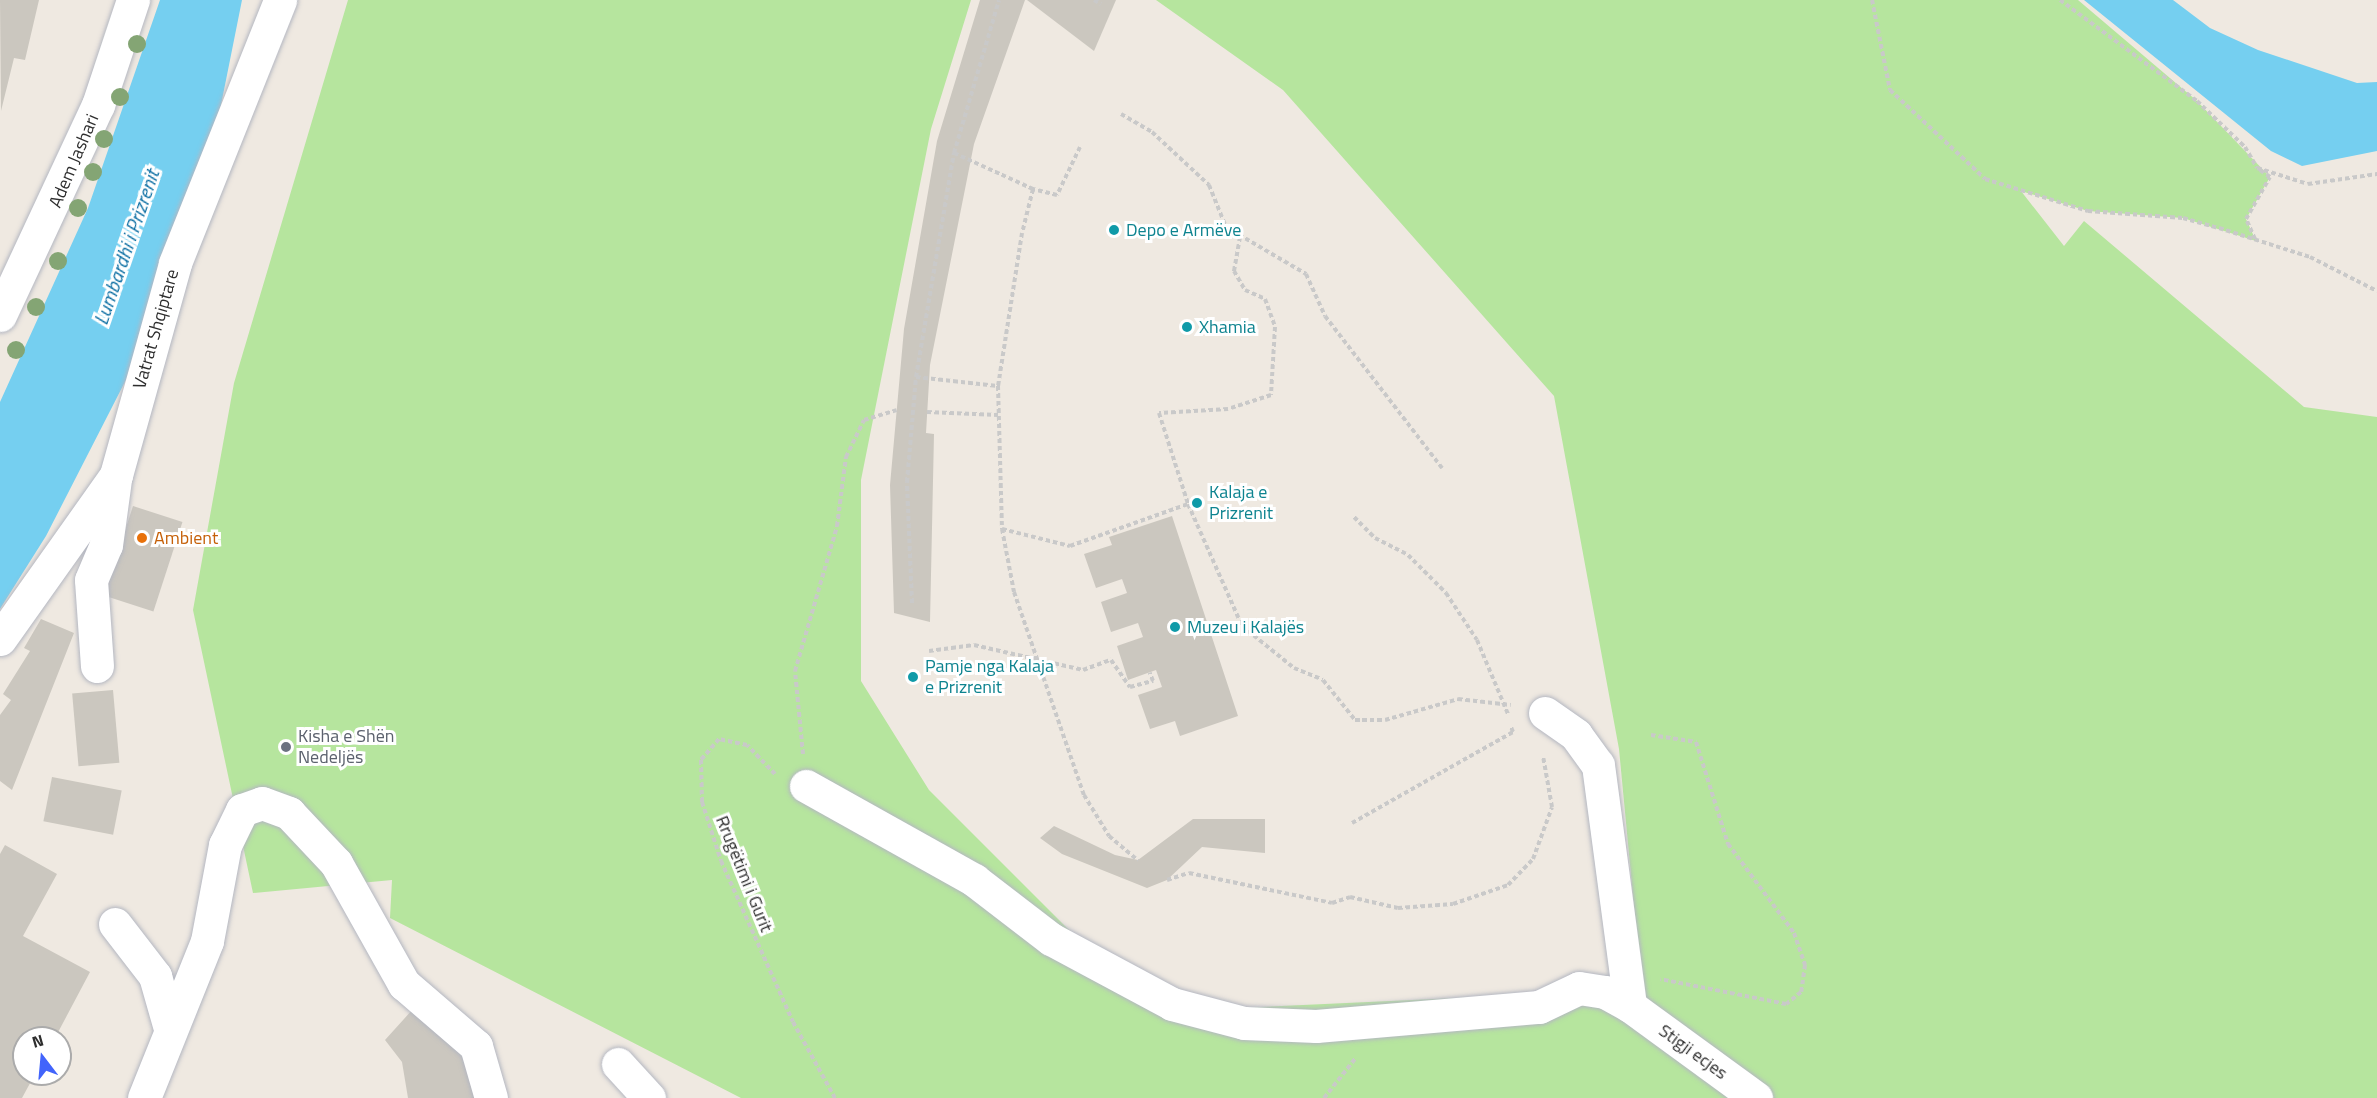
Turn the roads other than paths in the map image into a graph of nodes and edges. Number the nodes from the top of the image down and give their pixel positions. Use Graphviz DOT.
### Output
graph roads {
  1 [pos="133,0"];
  2 [pos="280,0"];
  3 [pos="0,315"];
  4 [pos="116,475"];
  5 [pos="0,639"];
  6 [pos="97,666"];
  7 [pos="1545,713"];
  8 [pos="806,786"];
  9 [pos="115,924"];
  10 [pos="1628,991"];
  11 [pos="169,1025"];
  12 [pos="618,1064"];
  13 [pos="144,1098"];
  14 [pos="491,1098"];
  15 [pos="649,1098"];
  16 [pos="1756,1098"];
  1 -- 3 [label="street, Adem Jashari"];
  2 -- 4 [label="street, Vatrat Shqiptare"];
  4 -- 5 [label="street, Vatrat Shqiptare"];
  4 -- 6 [label="street"];
  7 -- 10 [label="street"];
  8 -- 10 [label="street, Stigji ecjes"];
  9 -- 11 [label="street"];
  10 -- 16 [label="street, Stigji ecjes"];
  11 -- 13 [label="street"];
  11 -- 14 [label="street"];
  12 -- 15 [label="street"];
}
